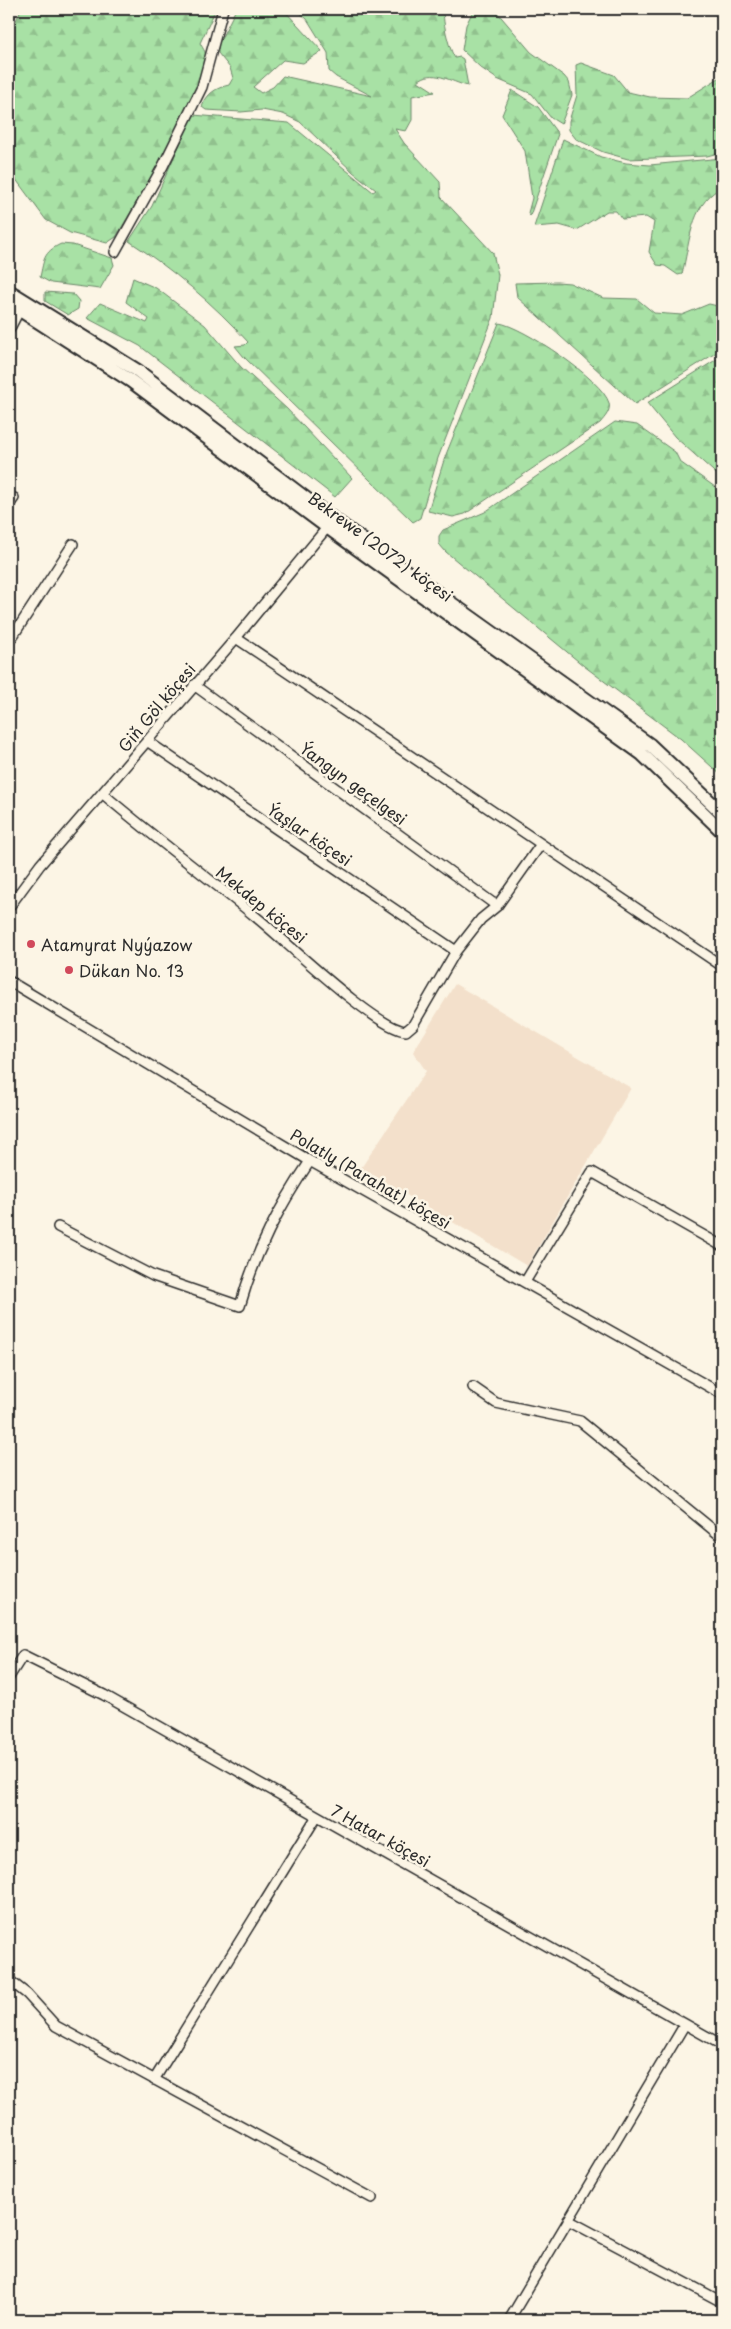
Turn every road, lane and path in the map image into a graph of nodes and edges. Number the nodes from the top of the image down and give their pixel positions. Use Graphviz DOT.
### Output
graph roads {
  1 [pos="222,9"];
  2 [pos="115,252"];
  3 [pos="9,291"];
  4 [pos="14,306"];
  5 [pos="9,330"];
  6 [pos="330,523"];
  7 [pos="73,544"];
  8 [pos="236,638"];
  9 [pos="9,642"];
  10 [pos="194,685"];
  11 [pos="147,741"];
  12 [pos="102,793"];
  13 [pos="722,814"];
  14 [pos="722,830"];
  15 [pos="541,844"];
  16 [pos="497,906"];
  17 [pos="9,907"];
  18 [pos="456,951"];
  19 [pos="722,966"];
  20 [pos="9,981"];
  21 [pos="310,1161"];
  22 [pos="58,1227"];
  23 [pos="722,1246"];
  24 [pos="525,1282"];
  25 [pos="473,1387"];
  26 [pos="722,1394"];
  27 [pos="722,1537"];
  28 [pos="9,1677"];
  29 [pos="318,1816"];
  30 [pos="9,1980"];
  31 [pos="685,2024"];
  32 [pos="722,2045"];
  33 [pos="154,2080"];
  34 [pos="372,2198"];
  35 [pos="568,2220"];
  36 [pos="722,2302"];
  37 [pos="509,2320"];
  1 -- 2 [label="street"];
  3 -- 6 [label="main road, Bekrewe (2072) köçesi"];
  4 -- 5 [label="street"];
  4 -- 6 [label="main road, Bekrewe (2072) köçesi"];
  6 -- 8 [label="street, Giň Göl köçesi"];
  6 -- 13 [label="main road, Bekrewe (2072) köçesi"];
  6 -- 14 [label="main road, Bekrewe (2072) köçesi"];
  7 -- 9 [label="street"];
  8 -- 10 [label="street, Giň Göl köçesi"];
  8 -- 15 [label="street"];
  10 -- 11 [label="street, Giň Göl köçesi"];
  10 -- 16 [label="street, Ýangyn geçelgesi"];
  11 -- 12 [label="street, Giň Göl köçesi"];
  11 -- 18 [label="street, Ýaşlar köçesi"];
  12 -- 17 [label="street, Giň Göl köçesi"];
  12 -- 18 [label="street, Mekdep köçesi"];
  15 -- 16 [label="street"];
  15 -- 19 [label="street"];
  16 -- 18 [label="street"];
  20 -- 21 [label="street, Polatly (Parahat) köçesi"];
  21 -- 22 [label="street"];
  21 -- 24 [label="street, Polatly (Parahat) köçesi"];
  23 -- 24 [label="street"];
  24 -- 26 [label="street, Polatly (Parahat) köçesi"];
  25 -- 27 [label="street"];
  28 -- 29 [label="street, 7 Hatar köçesi"];
  29 -- 31 [label="street, 7 Hatar köçesi"];
  29 -- 33 [label="street"];
  30 -- 33 [label="street"];
  31 -- 32 [label="street, 7 Hatar köçesi"];
  31 -- 35 [label="street"];
  33 -- 34 [label="street"];
  35 -- 36 [label="street"];
  35 -- 37 [label="street"];
}
